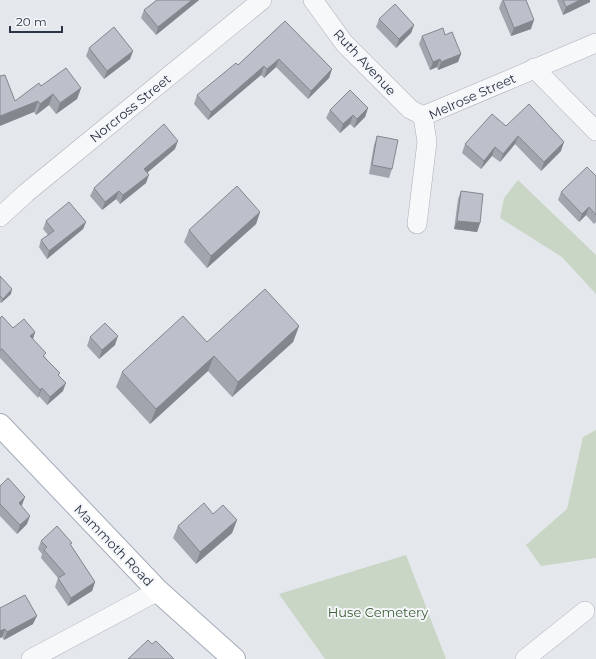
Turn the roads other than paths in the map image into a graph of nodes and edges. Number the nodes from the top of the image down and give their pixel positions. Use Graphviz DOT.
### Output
graph roads {
  1 [pos="262,0"];
  2 [pos="313,0"];
  3 [pos="596,43"];
  4 [pos="534,68"];
  5 [pos="424,116"];
  6 [pos="596,131"];
  7 [pos="0,217"];
  8 [pos="417,224"];
  9 [pos="5,436"];
  10 [pos="158,591"];
  11 [pos="585,611"];
  12 [pos="31,659"];
  13 [pos="234,659"];
  14 [pos="525,659"];
  1 -- 7 [label="street, Norcross Street"];
  2 -- 5 [label="street, Ruth Avenue"];
  3 -- 4 [label="street, Melrose Street"];
  4 -- 5 [label="street, Melrose Street"];
  4 -- 6 [label="street"];
  5 -- 8 [label="street, Melrose Street"];
  9 -- 10 [label="main road, Mammoth Road"];
  10 -- 12 [label="street"];
  10 -- 13 [label="main road, Mammoth Road"];
  11 -- 14 [label="street"];
}
